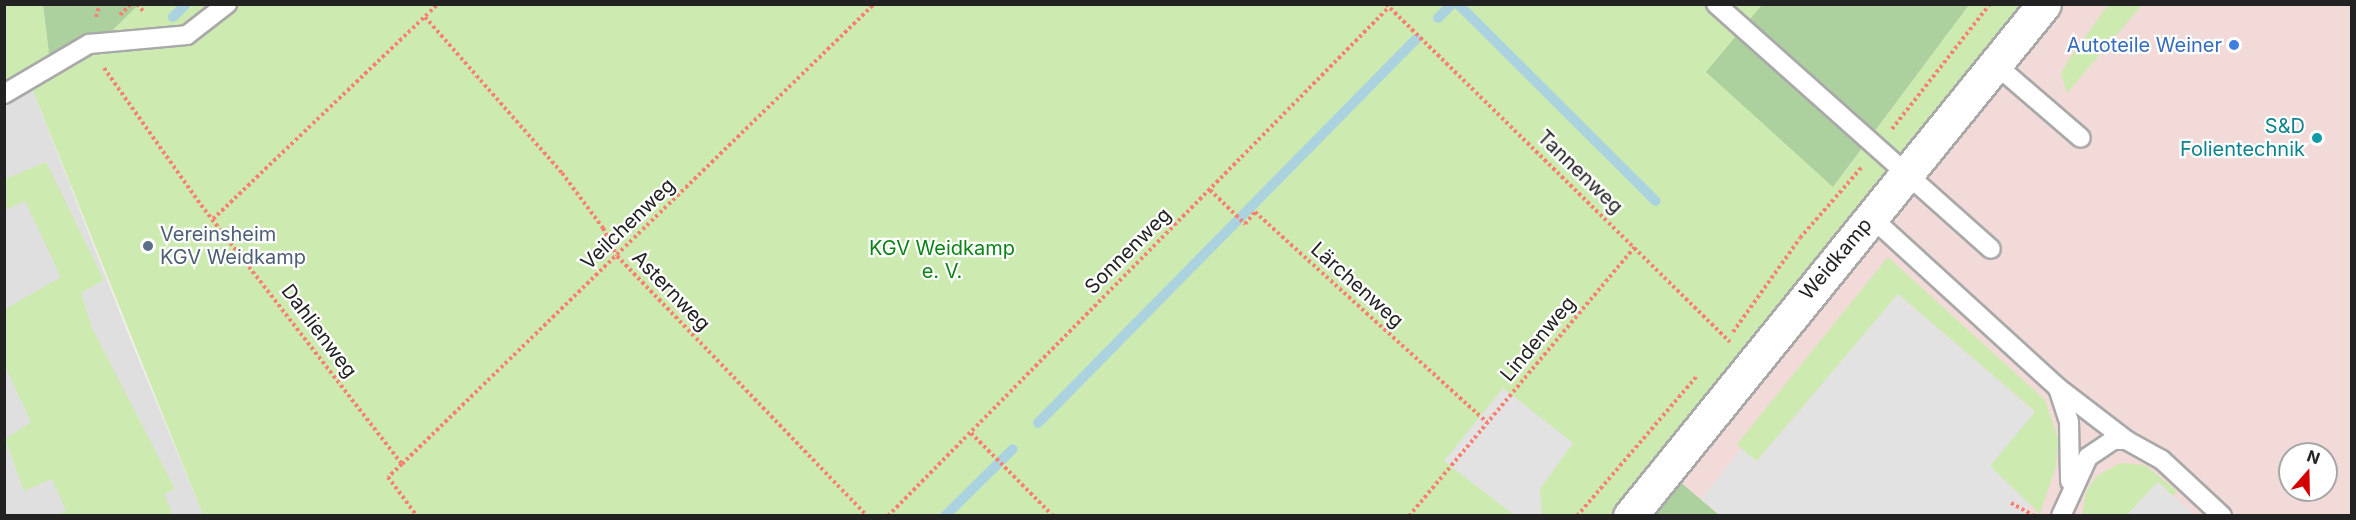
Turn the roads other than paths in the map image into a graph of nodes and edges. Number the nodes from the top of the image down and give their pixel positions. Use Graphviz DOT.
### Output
graph roads {
  1 [pos="227,4"];
  2 [pos="1716,4"];
  3 [pos="2044,4"];
  4 [pos="1995,64"];
  5 [pos="4,94"];
  6 [pos="2081,138"];
  7 [pos="1905,175"];
  8 [pos="1871,217"];
  9 [pos="1991,249"];
  10 [pos="2057,387"];
  11 [pos="2126,440"];
  12 [pos="2068,493"];
  13 [pos="1630,516"];
  14 [pos="2061,516"];
  15 [pos="2222,516"];
  1 -- 5 [label="lane"];
  2 -- 7 [label="lane"];
  3 -- 4 [label="street, Weidkamp"];
  4 -- 6 [label="lane"];
  4 -- 7 [label="street, Weidkamp"];
  7 -- 8 [label="street, Weidkamp"];
  7 -- 9 [label="lane"];
  8 -- 10 [label="lane"];
  8 -- 13 [label="street, Weidkamp"];
  10 -- 11 [label="lane"];
  10 -- 12 [label="lane"];
  11 -- 12 [label="lane"];
  11 -- 15 [label="lane"];
  12 -- 14 [label="lane"];
}
